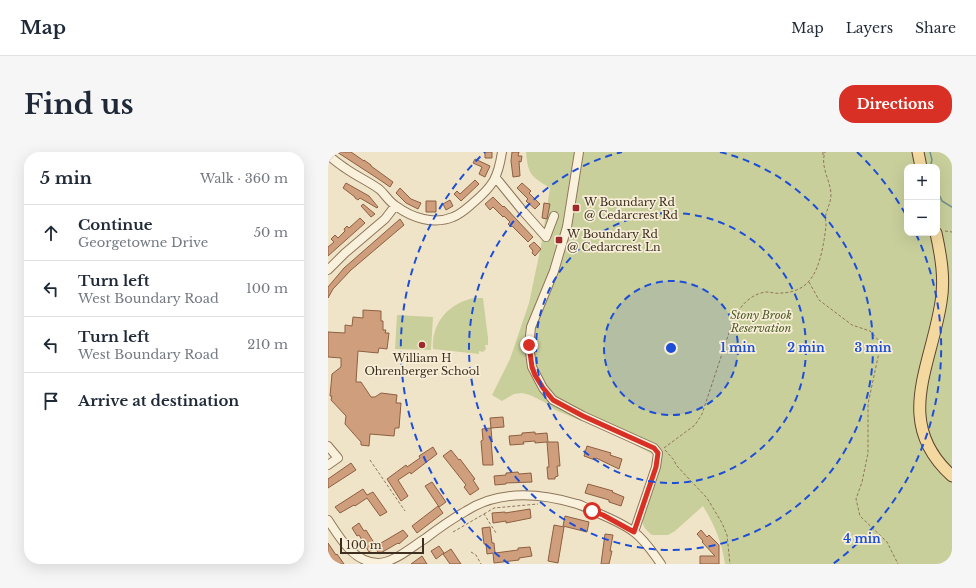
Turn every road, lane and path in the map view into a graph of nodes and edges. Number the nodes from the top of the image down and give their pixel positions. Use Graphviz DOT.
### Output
graph roads {
  1 [pos="502,152"];
  2 [pos="579,152"];
  3 [pos="823,152"];
  4 [pos="826,152"];
  5 [pos="918,152"];
  6 [pos="328,155"];
  7 [pos="824,158"];
  8 [pos="920,164"];
  9 [pos="496,178"];
  10 [pos="394,206"];
  11 [pos="554,216"];
  12 [pos="937,236"];
  13 [pos="328,270"];
  14 [pos="809,282"];
  15 [pos="328,446"];
  16 [pos="370,460"];
  17 [pos="328,465"];
  18 [pos="952,476"];
  19 [pos="538,504"];
  20 [pos="404,511"];
  21 [pos="484,514"];
  22 [pos="328,520"];
  23 [pos="453,532"];
  24 [pos="634,532"];
  25 [pos="496,533"];
  26 [pos="472,552"];
  27 [pos="482,564"];
  28 [pos="661,564"];
  29 [pos="730,564"];
  30 [pos="898,564"];
  1 -- 9 [label="street"];
  2 -- 24 [label="street"];
  3 -- 7 [label="path"];
  4 -- 7 [label="path"];
  5 -- 8 [label="main road"];
  6 -- 10 [label="street"];
  7 -- 14 [label="path"];
  9 -- 10 [label="street"];
  9 -- 11 [label="street"];
  10 -- 13 [label="street"];
  12 -- 18 [label="main road"];
  14 -- 29 [label="path"];
  14 -- 30 [label="path"];
  15 -- 17 [label="street"];
  16 -- 20 [label="path"];
  19 -- 21 [label="path"];
  21 -- 23 [label="path"];
  21 -- 25 [label="path"];
  22 -- 24 [label="street"];
  24 -- 28 [label="street"];
  26 -- 27 [label="path"];
}
